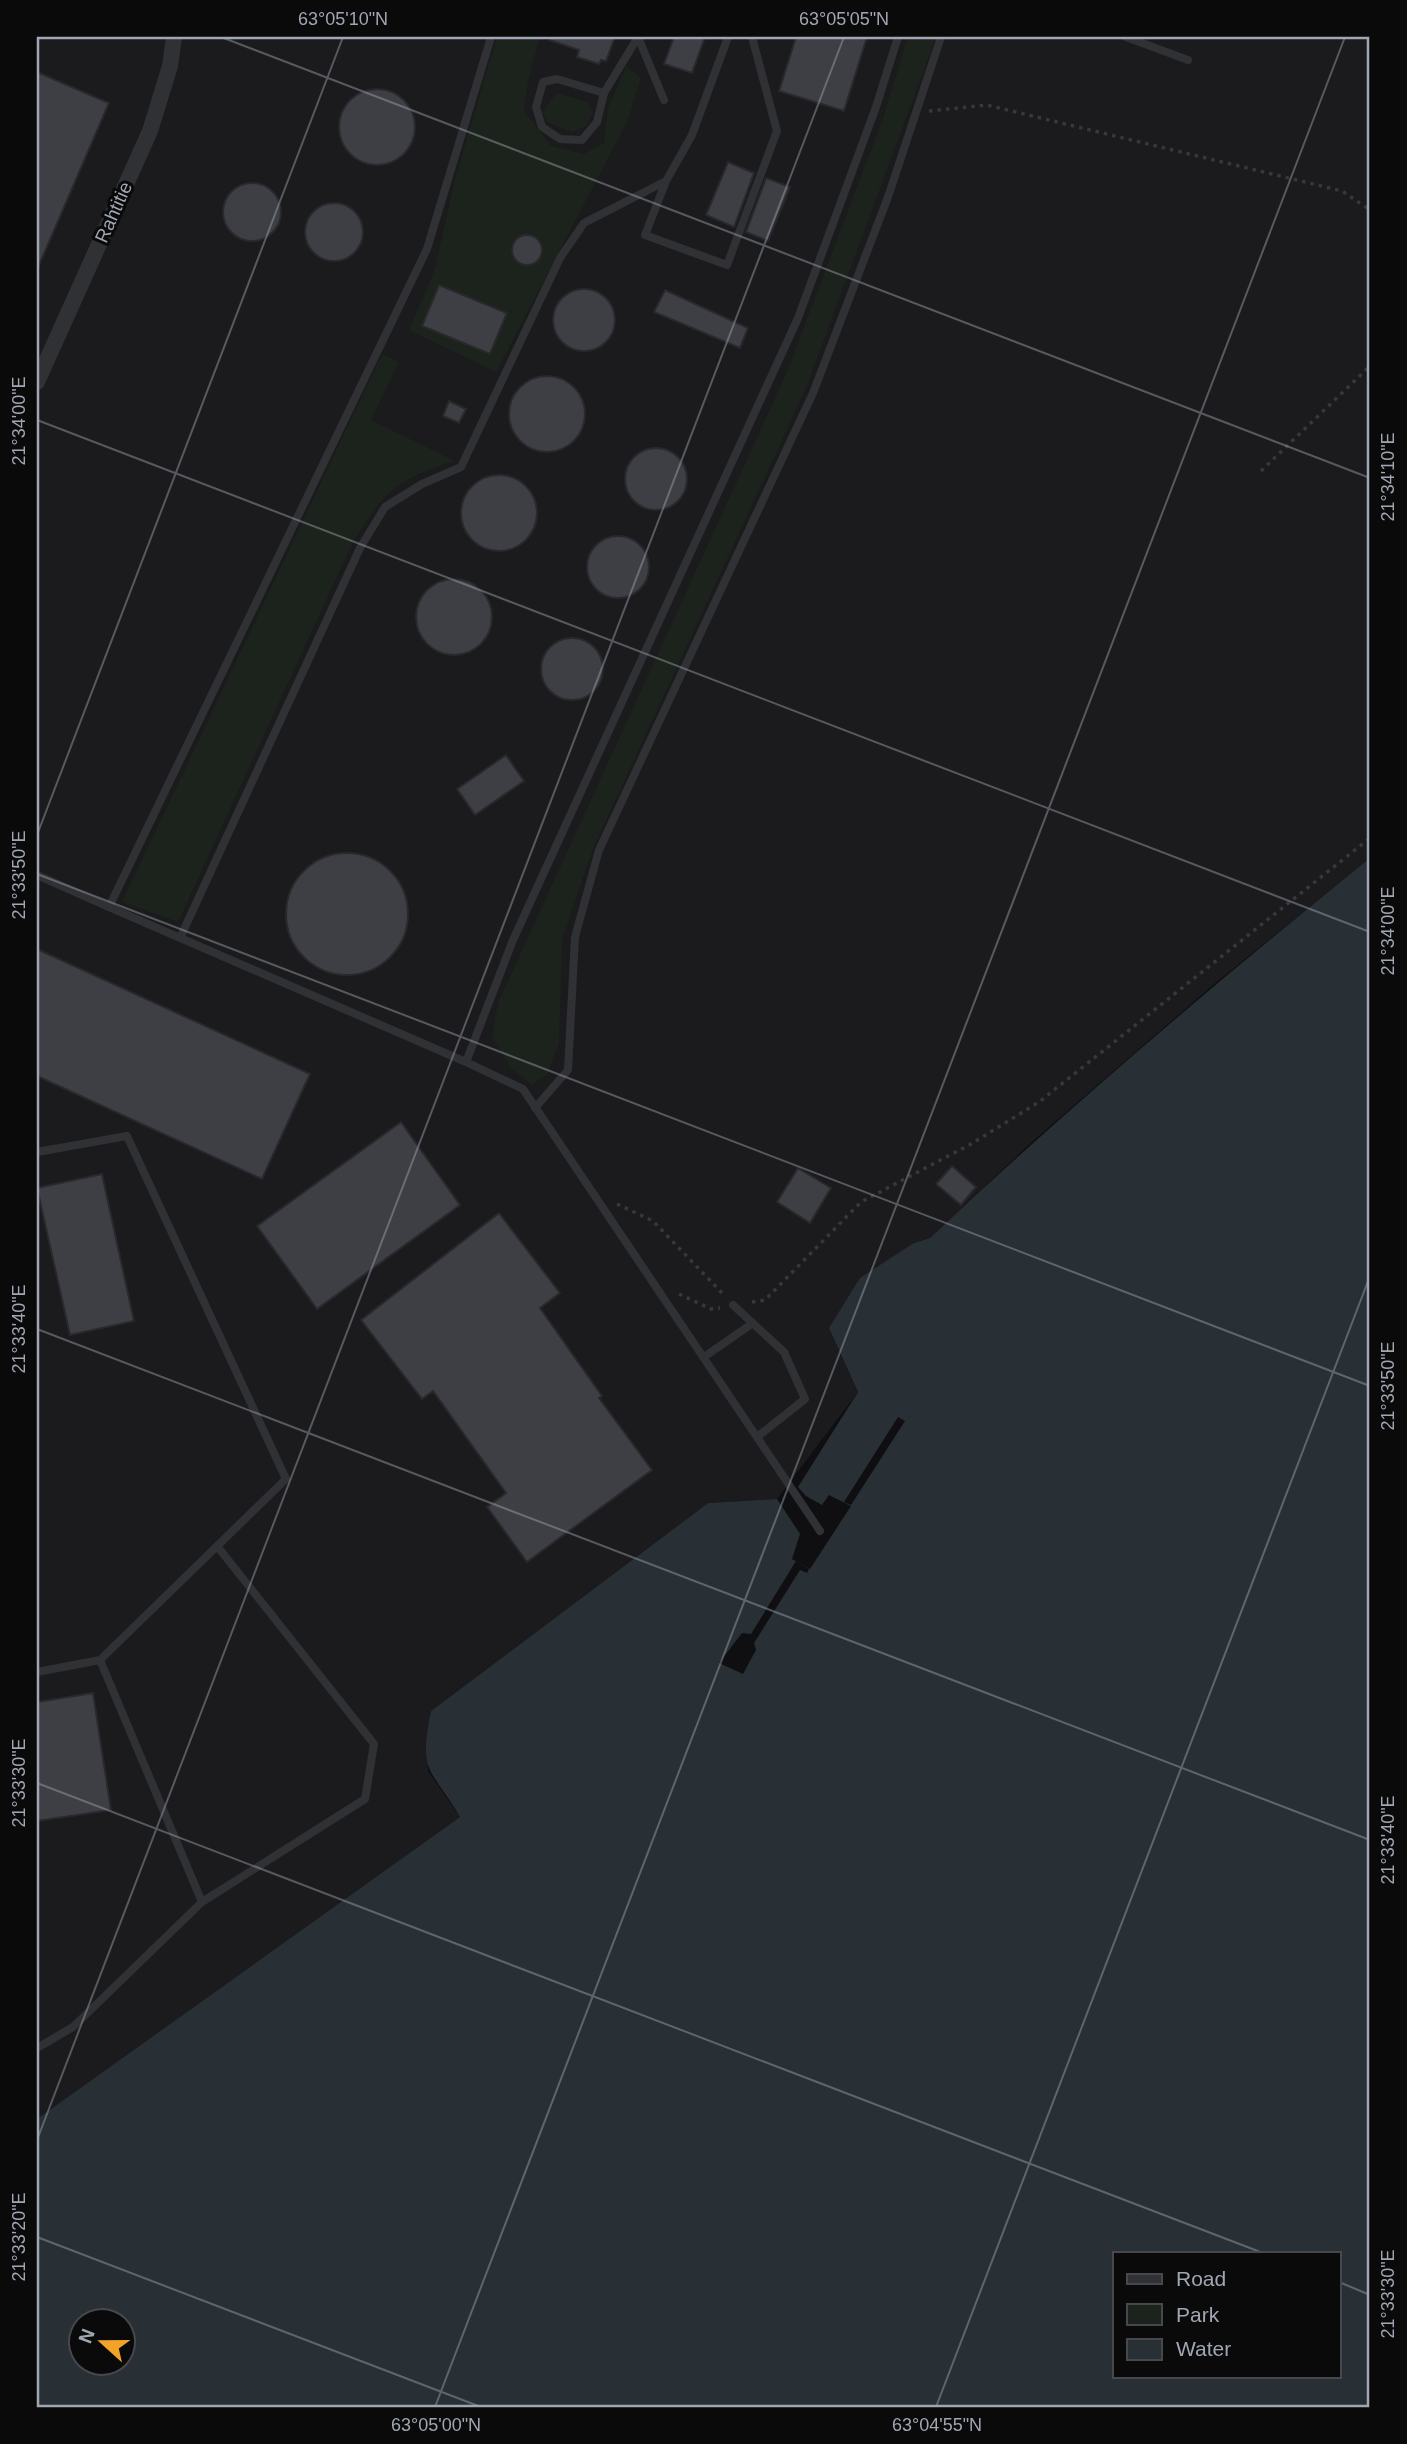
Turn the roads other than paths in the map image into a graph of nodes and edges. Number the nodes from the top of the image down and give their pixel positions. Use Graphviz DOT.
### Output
graph roads {
  1 [pos="174,37"];
  2 [pos="491,37"];
  3 [pos="638,37"];
  4 [pos="727,37"];
  5 [pos="752,37"];
  6 [pos="898,37"];
  7 [pos="941,37"];
  8 [pos="1126,37"];
  9 [pos="1188,60"];
  10 [pos="604,93"];
  11 [pos="663,100"];
  12 [pos="666,181"];
  13 [pos="37,382"];
  14 [pos="37,875"];
  15 [pos="110,907"];
  16 [pos="180,938"];
  17 [pos="466,1062"];
  18 [pos="535,1108"];
  19 [pos="37,1152"];
  20 [pos="733,1306"];
  21 [pos="753,1323"];
  22 [pos="704,1357"];
  23 [pos="757,1437"];
  24 [pos="820,1531"];
  25 [pos="217,1546"];
  26 [pos="100,1660"];
  27 [pos="37,1672"];
  28 [pos="202,1902"];
  29 [pos="37,2048"];
  1 -- 13 [label="street, Rahtitie"];
  2 -- 15 [label="lane"];
  3 -- 10 [label="lane"];
  3 -- 11 [label="lane"];
  4 -- 12 [label="lane"];
  5 -- 12 [label="lane"];
  6 -- 17 [label="lane"];
  7 -- 18 [label="lane"];
  8 -- 9 [label="lane"];
  10 -- 10 [label="lane"];
  12 -- 16 [label="lane"];
  14 -- 15 [label="lane"];
  15 -- 16 [label="lane"];
  16 -- 17 [label="lane"];
  17 -- 18 [label="lane"];
  18 -- 22 [label="lane"];
  19 -- 25 [label="lane"];
  20 -- 21 [label="lane"];
  21 -- 22 [label="lane"];
  21 -- 23 [label="lane"];
  22 -- 23 [label="lane"];
  23 -- 24 [label="lane"];
  25 -- 26 [label="lane"];
  25 -- 28 [label="lane"];
  26 -- 27 [label="lane"];
  26 -- 28 [label="lane"];
  28 -- 29 [label="lane"];
}
